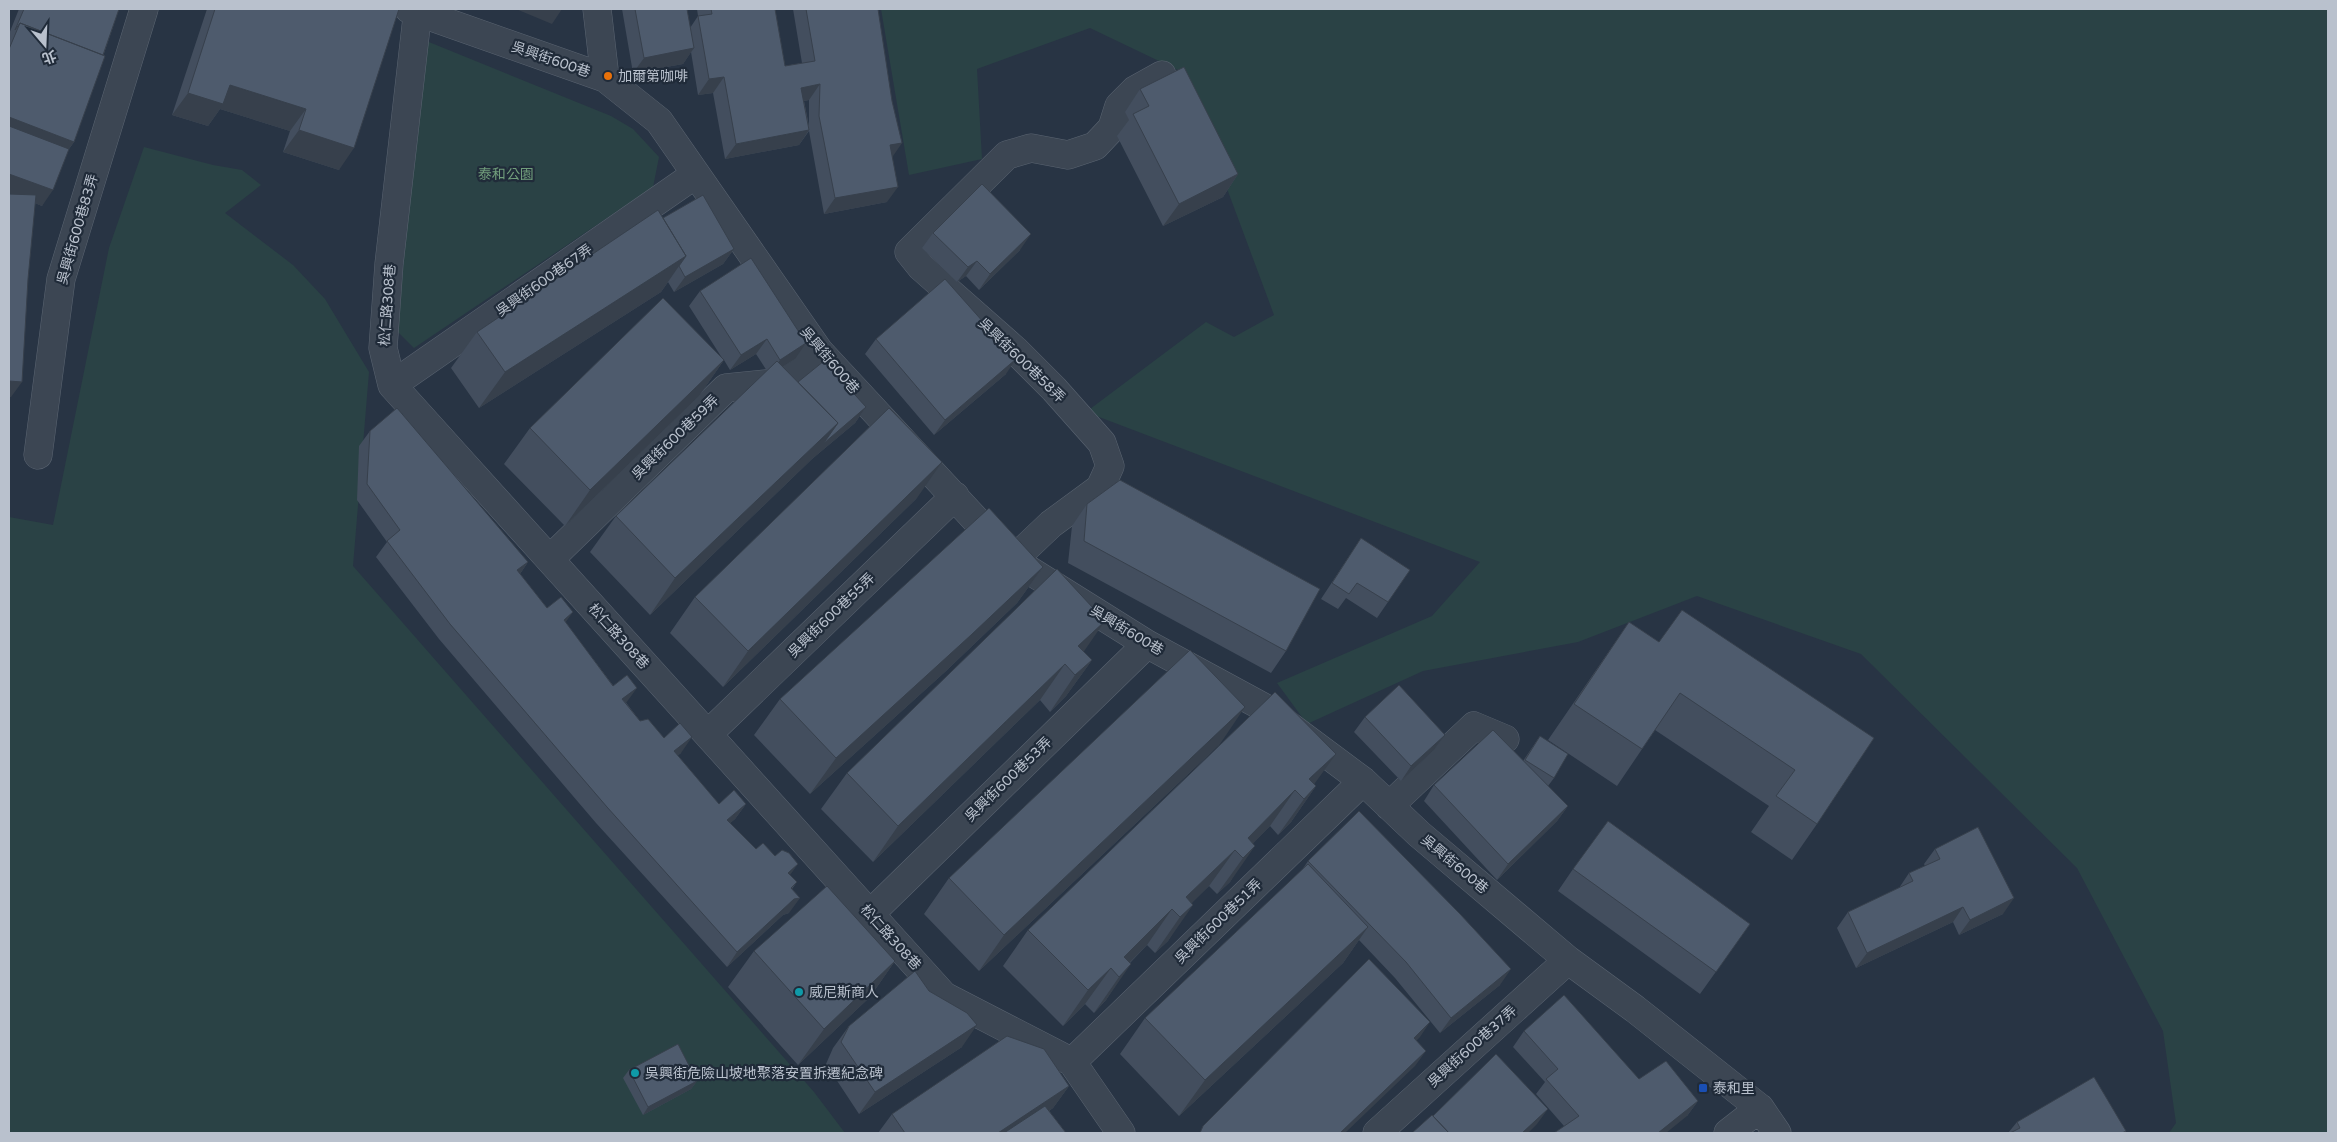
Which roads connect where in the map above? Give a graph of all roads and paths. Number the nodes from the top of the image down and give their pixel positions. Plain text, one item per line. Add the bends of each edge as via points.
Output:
1 (144, 9) edge
2 (597, 9) edge
3 (415, 10) edge
4 (1162, 75) dead end
5 (605, 78) junction
6 (696, 174) junction
7 (819, 351) junction
8 (392, 385) junction
9 (38, 455) dead end
10 (955, 496) junction
11 (550, 559) junction
12 (1014, 560) junction
13 (1147, 644) junction
14 (708, 734) junction
15 (1505, 739) edge
16 (1363, 781) junction
17 (1389, 806) junction
18 (870, 914) junction
19 (1568, 960) junction
20 (1072, 1062) junction
21 (1760, 1108) junction
22 (1121, 1133) edge
23 (1377, 1133) edge
24 (1728, 1133) edge
25 (1777, 1133) edge

1 - 9 street, 吳興街600巷83弄 via 61,279
2 - 5 street
3 - 5 street, 吳興街600巷
3 - 8 street, 松仁路308巷 via 383,348
4 - 12 street, 吳興街600巷58弄 via 1135,90 1119,106 1112,128 1095,146 1068,155 1031,148 1007,155 909,252 921,267 1015,350 1102,442 1110,466 1100,488 1051,524
5 - 6 street, 吳興街600巷 via 658,121
6 - 7 street, 吳興街600巷
6 - 8 street, 吳興街600巷67弄
7 - 10 street, 吳興街600巷
7 - 11 street, 吳興街600巷59弄 via 783,382 726,388
8 - 11 street, 松仁路308巷
10 - 12 street, 吳興街600巷
10 - 14 street, 吳興街600巷55弄
11 - 14 street, 松仁路308巷
12 - 13 street, 吳興街600巷
13 - 16 street, 吳興街600巷 via 1265,708
13 - 18 street, 吳興街600巷53弄
14 - 18 street, 松仁路308巷
15 - 17 street via 1474,726
16 - 17 street, 吳興街600巷
16 - 20 street, 吳興街600巷51弄
17 - 19 street, 吳興街600巷
18 - 20 street, 松仁路308巷 via 944,996
19 - 21 street, 吳興街600巷
19 - 23 street, 吳興街600巷37弄
20 - 22 street, 松仁路308巷
21 - 24 street
21 - 25 street, 吳興街600巷

